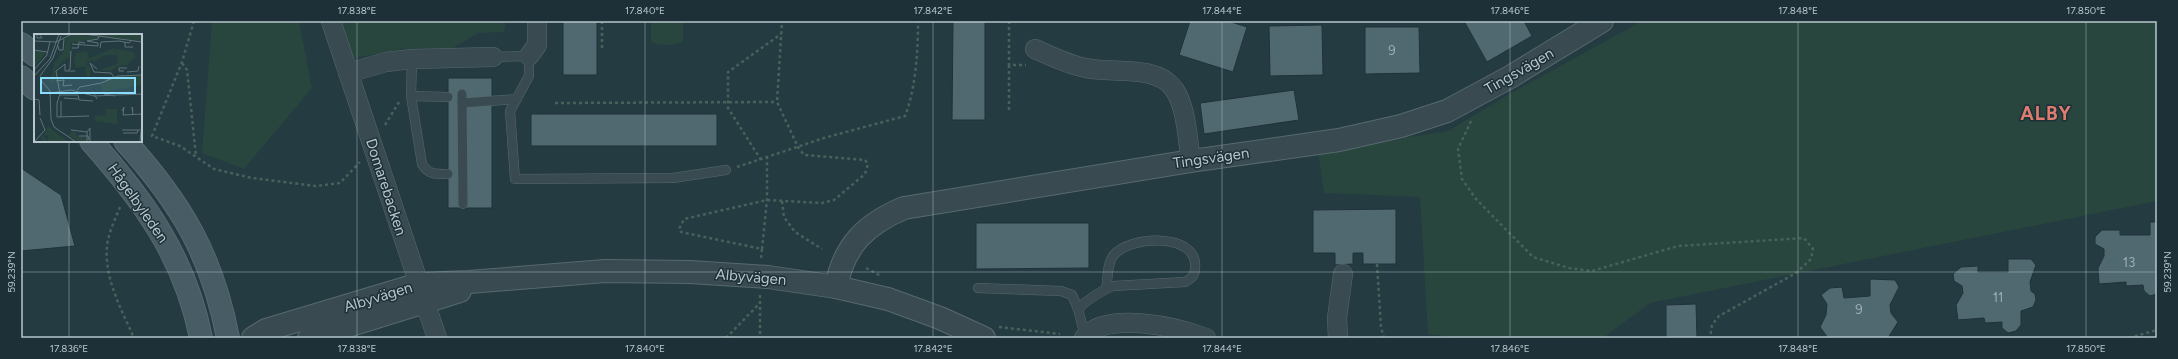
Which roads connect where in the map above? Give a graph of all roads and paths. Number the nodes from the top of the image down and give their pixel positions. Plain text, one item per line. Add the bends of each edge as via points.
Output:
1 (194, 21) edge
2 (331, 21) edge
3 (537, 21) edge
4 (602, 21) edge
5 (782, 21) edge
6 (918, 21) edge
7 (1602, 21) edge
8 (781, 34) junction
9 (21, 44) edge
10 (1035, 49) dead end
11 (602, 51) dead end
12 (34, 54) edge
13 (529, 56) junction
14 (493, 57) joint
15 (412, 58) junction
16 (182, 62) junction
17 (1009, 65) dead end
18 (348, 73) junction
19 (21, 77) edge
20 (411, 84) junction
21 (34, 88) edge
22 (411, 96) junction
23 (448, 97) dead end
24 (517, 99) junction
25 (728, 102) junction
26 (777, 102) junction
27 (555, 103) dead end
28 (1009, 113) dead end
29 (1474, 116) dead end
30 (92, 142) edge
31 (126, 142) edge
32 (372, 145) junction
33 (798, 147) junction
34 (196, 156) junction
35 (767, 158) junction
36 (761, 160) junction
37 (1191, 161) junction
38 (726, 170) joint
39 (448, 174) dead end
40 (767, 200) junction
41 (782, 201) junction
42 (122, 202) dead end
43 (463, 204) dead end
44 (762, 249) junction
45 (822, 249) dead end
46 (761, 264) dead end
47 (1377, 264) dead end
48 (1343, 274) dead end
49 (836, 287) junction
50 (978, 288) dead end
51 (1106, 289) junction
52 (423, 292) junction
53 (760, 293) dead end
54 (760, 303) junction
55 (1078, 309) junction
56 (2157, 330) edge
57 (1084, 337) edge
58 (134, 338) edge
59 (201, 338) edge
60 (228, 338) edge
61 (254, 338) edge
62 (308, 338) edge
63 (437, 338) edge
64 (726, 338) edge
65 (760, 338) edge
66 (984, 338) edge
67 (1206, 338) edge
68 (1338, 338) edge
69 (1384, 338) edge
70 (1710, 338) edge
71 (2129, 338) edge

1 - 16 path
2 - 18 street, Domarebacken
3 - 13 street via 536,45
4 - 11 path
5 - 8 path
6 - 33 path via 918,55 905,116
7 - 37 street, Tingsvägen via 1447,111 1372,133
8 - 25 path via 728,72
8 - 26 path
9 - 12 main road
10 - 37 street via 1087,68 1144,72 1163,80 1173,88 1181,104
13 - 14 lane
13 - 24 lane via 529,76
14 - 15 street
15 - 18 street via 386,62
15 - 20 lane
16 - 34 path via 187,70
16 - 34 path via 152,136 180,146
17 - 28 path
18 - 32 street, Domarebacken
19 - 21 main road
20 - 22 lane
20 - 32 path
22 - 23 lane
22 - 39 lane via 422,164 431,174
24 - 38 lane via 510,111 515,179 673,178
24 - 43 lane via 462,98
25 - 26 path
25 - 27 path
25 - 36 path via 728,108
26 - 33 path
29 - 70 path via 1458,149 1462,179 1476,199 1532,257 1569,268 1592,271 1678,246 1804,238 1813,249 1811,259 1796,273 1719,316 1712,325
30 - 59 main road, Hågelbyleden via 123,177 163,234 186,286
31 - 60 main road, Hågelbyleden via 169,194 188,223 205,257 219,296
32 - 34 path via 340,183 316,186 252,178 214,169
32 - 52 street, Domarebacken
33 - 35 path
33 - 41 path via 804,155 865,160 868,164 866,174 843,194 828,202
35 - 36 path
35 - 40 path
36 - 38 path
37 - 49 street, Tingsvägen via 904,208 884,216 865,230 845,258
40 - 41 path
40 - 44 path
40 - 44 path via 684,219 679,226 681,232
41 - 45 path via 784,217 795,232
42 - 58 path via 110,234 108,257 113,287
44 - 46 path
47 - 69 path via 1381,328
48 - 68 street via 1337,318
49 - 52 street, Albyvägen via 768,277 690,272 605,271 469,282
49 - 66 street, Albyvägen via 888,299
50 - 55 lane via 1061,291 1072,295
51 - 51 lane via 1113,286 1185,282 1192,279 1195,272 1194,255 1188,248 1171,242 1138,242 1124,247 1112,257
51 - 55 lane via 1096,292
52 - 61 street, Albyvägen via 266,330
52 - 62 street, Albyvägen
52 - 63 street, Domarebacken
53 - 54 path
54 - 64 path
54 - 65 path
55 - 57 lane
56 - 71 path
57 - 67 street via 1102,326 1138,323 1167,326

